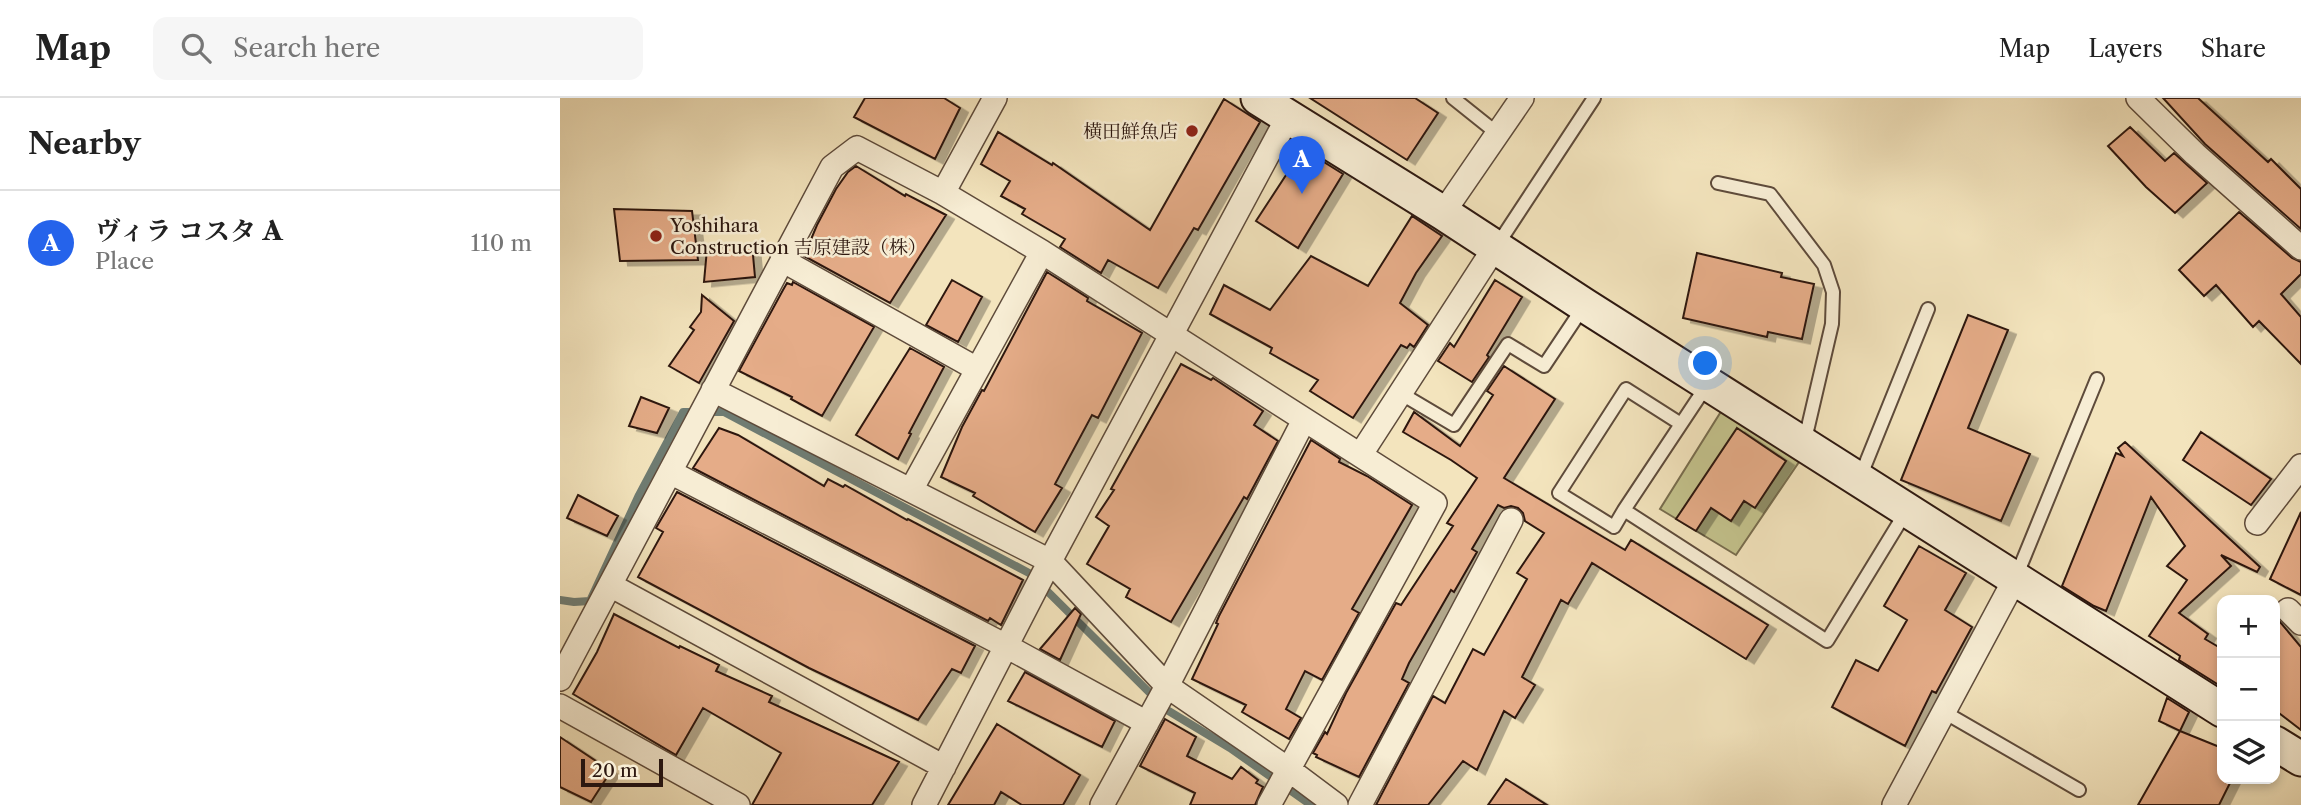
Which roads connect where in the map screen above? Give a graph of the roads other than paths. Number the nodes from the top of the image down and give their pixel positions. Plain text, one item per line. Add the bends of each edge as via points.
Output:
1 (995, 98) edge
2 (1258, 98) edge
3 (1453, 98) edge
4 (1522, 98) edge
5 (1594, 98) edge
6 (2138, 98) edge
7 (1288, 117) junction
8 (1498, 134) junction
9 (1718, 183) dead end
10 (943, 193) junction
11 (1443, 213) junction
12 (1495, 247) junction
13 (2301, 248) edge
14 (1042, 252) junction
15 (782, 260) junction
16 (1584, 305) junction
17 (1928, 309) dead end
18 (1171, 335) junction
19 (977, 369) junction
20 (2097, 379) dead end
21 (1708, 384) junction
22 (713, 390) junction
23 (1401, 393) junction
24 (1304, 420) junction
25 (1681, 424) junction
26 (1804, 444) junction
27 (1361, 454) junction
28 (2301, 466) edge
29 (670, 472) junction
30 (1859, 480) junction
31 (911, 490) junction
32 (1624, 510) junction
33 (1907, 510) junction
34 (1511, 520) dead end
35 (2257, 523) dead end
36 (1050, 561) junction
37 (2016, 577) junction
38 (610, 585) junction
39 (1006, 646) junction
40 (560, 679) edge
41 (1167, 686) junction
42 (560, 706) edge
43 (2217, 707) edge
44 (1944, 712) junction
45 (1147, 723) junction
46 (2280, 746) edge
47 (2301, 759) edge
48 (944, 767) junction
49 (1288, 769) junction
50 (2079, 790) dead end
51 (738, 805) edge
52 (924, 805) edge
53 (1102, 805) edge
54 (1269, 805) edge
55 (1336, 805) edge
56 (1360, 805) edge
57 (1894, 805) edge

1 - 10 street
2 - 7 street
3 - 8 lane
4 - 8 street
5 - 12 lane
6 - 13 street
7 - 11 street
7 - 18 street
8 - 11 street
9 - 26 lane via 1770,194 1824,265 1833,292 1832,324
10 - 14 street
10 - 15 street via 857,148 832,167
11 - 12 street
12 - 16 street
12 - 23 street
14 - 18 street
14 - 19 street
15 - 19 street
15 - 22 street
16 - 21 street
16 - 23 lane via 1544,366 1508,344 1454,425
17 - 30 lane
18 - 24 street
18 - 36 street
19 - 31 street
20 - 37 lane
21 - 25 lane
21 - 26 street
22 - 29 street
22 - 31 street
23 - 27 street
24 - 27 street
24 - 41 street
25 - 32 lane
25 - 32 lane via 1626,388 1559,493 1614,527
26 - 30 street
27 - 49 street via 1435,503
28 - 35 street
29 - 38 street
29 - 39 street
30 - 33 street
31 - 36 street
32 - 33 lane via 1828,641
33 - 37 street
34 - 56 street
36 - 39 street
36 - 41 street
37 - 43 street
37 - 44 street
38 - 40 street
38 - 48 street
39 - 45 street
39 - 48 street
41 - 45 street
41 - 49 street
42 - 51 street
44 - 50 lane
44 - 57 street
45 - 53 street
46 - 47 street
48 - 52 street
49 - 54 street
49 - 55 street

